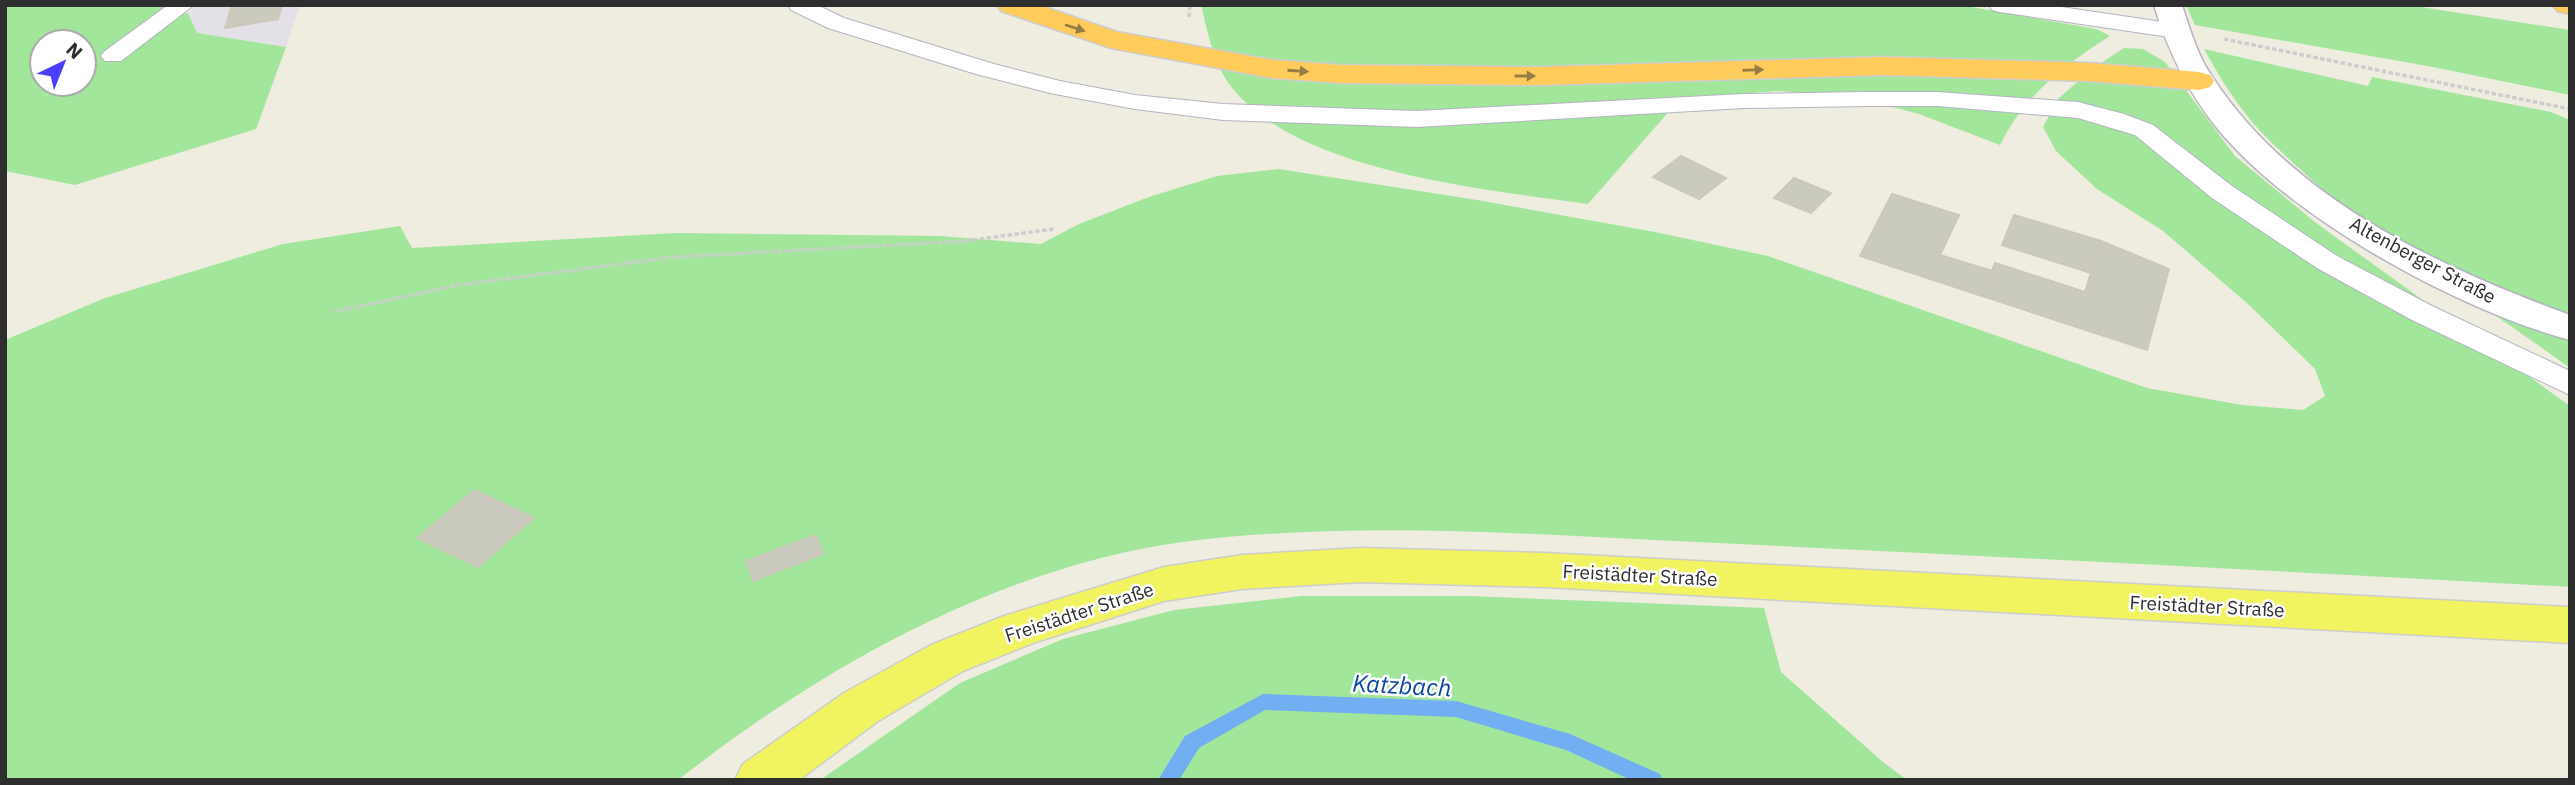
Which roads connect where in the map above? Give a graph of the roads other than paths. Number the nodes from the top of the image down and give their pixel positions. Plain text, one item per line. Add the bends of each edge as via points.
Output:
1 (183, 5) edge
2 (799, 5) edge
3 (1011, 5) edge
4 (2000, 5) edge
5 (2172, 18) edge
6 (113, 56) dead end
7 (2199, 80) junction
8 (2570, 328) edge
9 (2570, 384) edge
10 (2570, 625) edge
11 (760, 780) edge

1 - 6 lane
2 - 9 lane via 836,23 1059,88 1223,111 1417,119 1865,99 1937,99 2078,110 2144,130 2222,192 2327,262
3 -> 7 highway via 1111,40 1272,69 1341,74 1538,76 1911,66
4 - 5 lane
5 - 7 street, Altenberger Straße
7 - 8 street, Altenberger Straße via 2241,135 2337,214 2448,277
10 - 11 main road, Freistädter Straße via 1545,570 1361,565 1242,572 1164,584 1020,629 947,658 861,707

